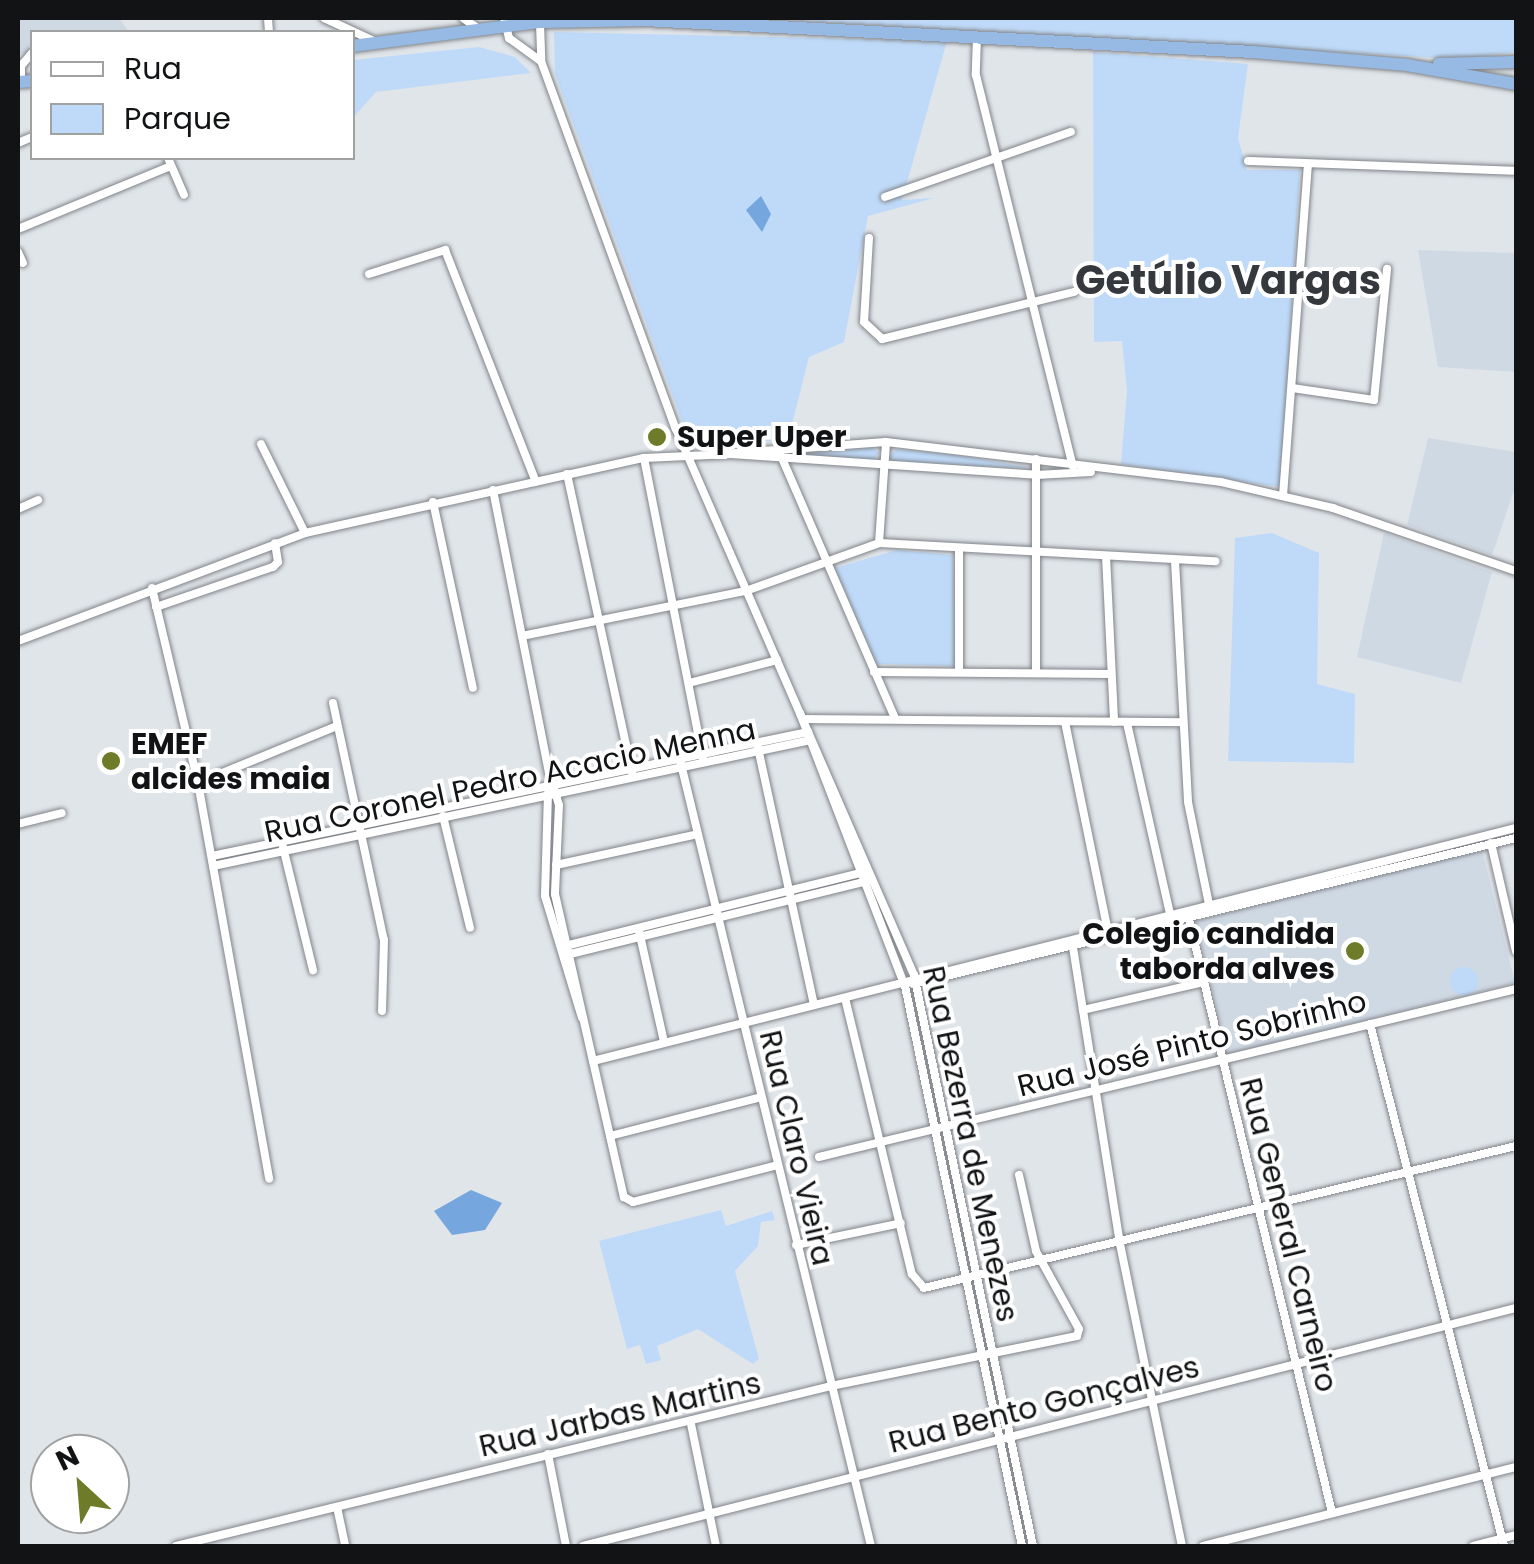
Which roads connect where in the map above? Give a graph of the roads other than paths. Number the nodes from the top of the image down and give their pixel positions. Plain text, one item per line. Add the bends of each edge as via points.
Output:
1 (324, 18) edge
2 (463, 18) edge
3 (503, 22) edge
4 (539, 24) edge
5 (480, 29) junction
6 (350, 30) edge
7 (355, 32) edge
8 (977, 36) junction
9 (516, 41) junction
10 (380, 44) junction
11 (355, 46) edge
12 (30, 55) edge
13 (540, 61) junction
14 (1516, 62) edge
15 (1407, 65) junction
16 (24, 82) edge
17 (1516, 84) edge
18 (1071, 132) dead end
19 (997, 156) junction
20 (1248, 161) dead end
21 (169, 162) edge
22 (1308, 164) junction
23 (1516, 171) edge
24 (184, 196) dead end
25 (885, 197) dead end
26 (18, 229) edge
27 (869, 238) dead end
28 (18, 252) edge
29 (23, 263) dead end
30 (1387, 269) dead end
31 (369, 274) dead end
32 (1074, 292) dead end
33 (1036, 303) junction
34 (1292, 388) junction
35 (886, 442) junction
36 (261, 444) dead end
37 (778, 447) junction
38 (686, 453) junction
39 (731, 454) junction
40 (644, 458) junction
41 (1036, 459) junction
42 (782, 460) junction
43 (1072, 465) junction
44 (885, 466) junction
45 (1090, 472) junction
46 (567, 474) junction
47 (1036, 476) junction
48 (1074, 476) junction
49 (536, 482) junction
50 (493, 490) junction
51 (1283, 496) junction
52 (38, 500) dead end
53 (434, 502) junction
54 (18, 509) edge
55 (304, 533) junction
56 (275, 543) junction
57 (878, 543) junction
58 (959, 548) junction
59 (1031, 551) junction
60 (1106, 556) junction
61 (228, 560) junction
62 (1175, 561) junction
63 (1216, 561) dead end
64 (826, 564) junction
65 (202, 569) junction
66 (1516, 571) edge
67 (234, 580) junction
68 (152, 588) junction
69 (208, 589) junction
70 (746, 591) junction
71 (673, 605) junction
72 (156, 607) junction
73 (598, 620) junction
74 (522, 636) junction
75 (18, 641) edge
76 (777, 660) junction
77 (960, 670) junction
78 (874, 672) junction
79 (1036, 672) junction
80 (1111, 674) junction
81 (689, 683) junction
82 (473, 688) dead end
83 (333, 704) dead end
84 (895, 718) junction
85 (804, 719) junction
86 (1065, 722) junction
87 (1114, 722) junction
88 (1128, 722) junction
89 (1183, 722) junction
90 (337, 726) junction
91 (809, 736) junction
92 (758, 748) junction
93 (703, 760) junction
94 (681, 764) junction
95 (632, 772) junction
96 (198, 783) junction
97 (552, 788) junction
98 (62, 813) dead end
99 (442, 813) junction
100 (18, 824) edge
101 (1516, 828) edge
102 (362, 830) junction
103 (698, 834) junction
104 (1516, 838) edge
105 (1490, 840) junction
106 (283, 847) junction
107 (212, 861) junction
108 (552, 865) junction
109 (868, 875) junction
110 (790, 893) junction
111 (1210, 907) junction
112 (716, 910) junction
113 (1187, 913) junction
114 (1171, 917) junction
115 (470, 928) dead end
116 (639, 931) junction
117 (1108, 932) junction
118 (900, 941) junction
119 (1072, 941) junction
120 (890, 944) junction
121 (565, 951) junction
122 (1516, 951) edge
123 (313, 970) dead end
124 (915, 979) junction
125 (904, 982) junction
126 (1204, 982) junction
127 (1516, 988) edge
128 (845, 998) junction
129 (814, 1004) junction
130 (1083, 1010) junction
131 (382, 1011) dead end
132 (924, 1022) junction
133 (744, 1023) junction
134 (913, 1024) junction
135 (1370, 1024) junction
136 (664, 1042) junction
137 (593, 1060) junction
138 (1223, 1061) junction
139 (1095, 1090) junction
140 (758, 1098) junction
141 (941, 1129) junction
142 (610, 1136) junction
143 (885, 1142) junction
144 (1516, 1146) edge
145 (819, 1157) dead end
146 (774, 1166) junction
147 (1020, 1174) dead end
148 (1411, 1174) junction
149 (269, 1179) dead end
150 (1259, 1211) junction
151 (900, 1223) junction
152 (1120, 1244) junction
153 (796, 1245) junction
154 (1046, 1264) junction
155 (970, 1280) junction
156 (1516, 1308) edge
157 (1448, 1325) junction
158 (986, 1353) junction
159 (1297, 1362) junction
160 (831, 1386) junction
161 (1149, 1402) junction
162 (691, 1424) junction
163 (1004, 1437) junction
164 (548, 1454) junction
165 (1516, 1467) edge
166 (1486, 1476) junction
167 (852, 1477) junction
168 (337, 1508) junction
169 (708, 1511) junction
170 (1332, 1513) junction
171 (1516, 1535) edge
172 (1503, 1543) edge
173 (176, 1546) edge
174 (346, 1546) edge
175 (566, 1546) edge
176 (584, 1546) edge
177 (716, 1546) edge
178 (871, 1546) edge
179 (1022, 1546) edge
180 (1033, 1546) edge
181 (1182, 1546) edge
182 (1203, 1546) edge
183 (1473, 1546) edge

1 - 6 street
2 - 5 street
3 - 4 highway
3 - 5 highway
3 - 9 street, Rua Bezerra de Menezes
4 - 8 highway
4 - 9 street
4 - 13 street, Rua Bezerra de Menezes
5 - 10 highway
7 - 10 street
8 - 15 highway
8 - 19 street via 976,75
9 - 13 street, Rua Bezerra de Menezes
10 - 11 highway
12 - 16 street via 21,66
13 - 38 street, Rua Bezerra de Menezes
14 - 15 highway
15 - 17 highway
18 - 19 street
19 - 25 street
19 - 33 street
20 - 22 street
21 - 24 street
21 - 26 street
22 - 23 street
22 - 34 street
27 - 33 street via 864,322 872,336
28 - 29 street
30 - 34 street via 1374,400
31 - 49 street via 440,248 449,258
32 - 33 street
33 - 43 street
34 - 51 street
35 - 37 street
35 - 41 street
35 - 44 street
36 - 55 street
37 - 39 street
37 - 42 street
38 - 39 street
38 - 40 street
38 - 70 street, Rua Bezerra de Menezes
39 - 42 street
40 - 46 street
40 - 71 street
41 - 43 street
41 - 47 street
42 - 44 street
42 - 64 street
43 - 45 street
43 - 48 street
44 - 47 street
44 - 57 street
45 - 48 street
45 - 51 street via 1221,482
46 - 49 street
46 - 73 street
47 - 48 street
47 - 59 street
49 - 50 street
50 - 53 street
50 - 74 street
51 - 66 street
52 - 54 street
53 - 55 street
53 - 82 street
55 - 56 street
56 - 61 street
56 - 67 street via 276,564
57 - 58 street
57 - 64 street
58 - 59 street
58 - 77 street
59 - 60 street
59 - 79 street
60 - 62 street
60 - 80 street
61 - 65 street
61 - 67 street
62 - 63 street
62 - 89 street
64 - 70 street
64 - 78 street
65 - 68 street
65 - 69 street
67 - 69 street
68 - 72 street
68 - 75 street
69 - 72 street
70 - 71 street
70 - 76 street, Rua Bezerra de Menezes
71 - 73 street
71 - 81 street
72 - 96 street
73 - 74 street
73 - 95 street
74 - 97 street
76 - 81 street
76 - 85 street, Rua Bezerra de Menezes
77 - 78 street
77 - 79 street
78 - 84 street
79 - 80 street
80 - 87 street
81 - 93 street
83 - 90 street
84 - 85 street
84 - 86 street
85 - 91 street, Rua Bezerra de Menezes
86 - 87 street
86 - 117 street
87 - 88 street
88 - 89 street
88 - 114 street
89 - 111 street via 1188,802
90 - 96 street
90 - 102 street
91 - 92 street, Rua Coronel Pedro Acacio Menna
91 - 109 street, Rua Bezerra de Menezes
92 - 93 street, Rua Coronel Pedro Acacio Menna
92 - 110 street
93 - 94 street, Rua Coronel Pedro Acacio Menna
94 - 95 street, Rua Coronel Pedro Acacio Menna
94 - 103 street, Rua Claro Vieira
95 - 97 street, Rua Coronel Pedro Acacio Menna
96 - 107 street
97 - 99 street, Rua Coronel Pedro Acacio Menna
97 - 108 street
98 - 100 street
99 - 102 street, Rua Coronel Pedro Acacio Menna
99 - 115 street
101 - 105 street
102 - 106 street, Rua Coronel Pedro Acacio Menna
102 - 131 street via 384,940
103 - 108 street
103 - 112 street, Rua Claro Vieira
104 - 105 street
105 - 111 street
105 - 122 street
106 - 107 street, Rua Coronel Pedro Acacio Menna
106 - 123 street
107 - 149 street
108 - 121 street
109 - 110 street
109 - 118 street, Rua Bezerra de Menezes
109 - 120 street, Rua Bezerra de Menezes
110 - 112 street
110 - 129 street
111 - 113 street
112 - 116 street
112 - 133 street, Rua Claro Vieira
113 - 114 street
113 - 126 street, Rua General Carneiro
114 - 117 street
116 - 121 street
116 - 136 street
117 - 119 street
118 - 120 street
118 - 124 street, Rua Bezerra de Menezes
119 - 124 street
119 - 130 street
120 - 125 street, Rua Bezerra de Menezes
121 - 137 street
124 - 125 street
124 - 132 street, Rua Bezerra de Menezes
125 - 128 street
125 - 134 street, Rua Bezerra de Menezes
126 - 130 street
126 - 138 street, Rua General Carneiro
127 - 135 street, Rua José Pinto Sobrinho
128 - 129 street
128 - 143 street
129 - 133 street
130 - 139 street
132 - 134 street
132 - 141 street, Rua Bezerra de Menezes
133 - 136 street
133 - 140 street, Rua Claro Vieira
134 - 141 street, Rua Bezerra de Menezes
135 - 138 street, Rua José Pinto Sobrinho
135 - 148 street
136 - 137 street
137 - 142 street
138 - 139 street, Rua José Pinto Sobrinho
138 - 150 street, Rua General Carneiro
139 - 141 street, Rua José Pinto Sobrinho
139 - 152 street
140 - 142 street
140 - 146 street, Rua Claro Vieira
141 - 143 street, Rua José Pinto Sobrinho
141 - 155 street, Rua Bezerra de Menezes
142 - 146 street via 624,1197 633,1202
143 - 145 street, Rua José Pinto Sobrinho
143 - 151 street
144 - 148 street
146 - 153 street, Rua Claro Vieira
147 - 154 street via 1034,1244
148 - 150 street
148 - 157 street
150 - 152 street
150 - 159 street, Rua General Carneiro
151 - 153 street
151 - 155 street via 916,1284
152 - 154 street
152 - 161 street
153 - 160 street, Rua Claro Vieira
154 - 155 street
154 - 158 street, Rua Jarbas Martins via 1079,1328 1076,1336
155 - 158 street, Rua Bezerra de Menezes
156 - 157 street, Rua Bento Gonçalves
157 - 159 street, Rua Bento Gonçalves
157 - 166 street
158 - 160 street, Rua Jarbas Martins
158 - 163 street, Rua Bezerra de Menezes
159 - 161 street, Rua Bento Gonçalves
159 - 170 street, Rua General Carneiro
160 - 162 street, Rua Jarbas Martins
160 - 167 street, Rua Claro Vieira
161 - 163 street, Rua Bento Gonçalves
161 - 181 street
162 - 164 street, Rua Jarbas Martins
162 - 169 street
163 - 167 street, Rua Bento Gonçalves
163 - 179 street, Rua Bezerra de Menezes
163 - 180 street, Rua Bezerra de Menezes
164 - 168 street, Rua Jarbas Martins
164 - 175 street
165 - 166 street
166 - 170 street
166 - 172 street
167 - 169 street, Rua Bento Gonçalves
167 - 178 street, Rua Claro Vieira
168 - 173 street, Rua Jarbas Martins
168 - 174 street
169 - 176 street, Rua Bento Gonçalves
169 - 177 street
170 - 182 street
171 - 172 street
172 - 183 street

